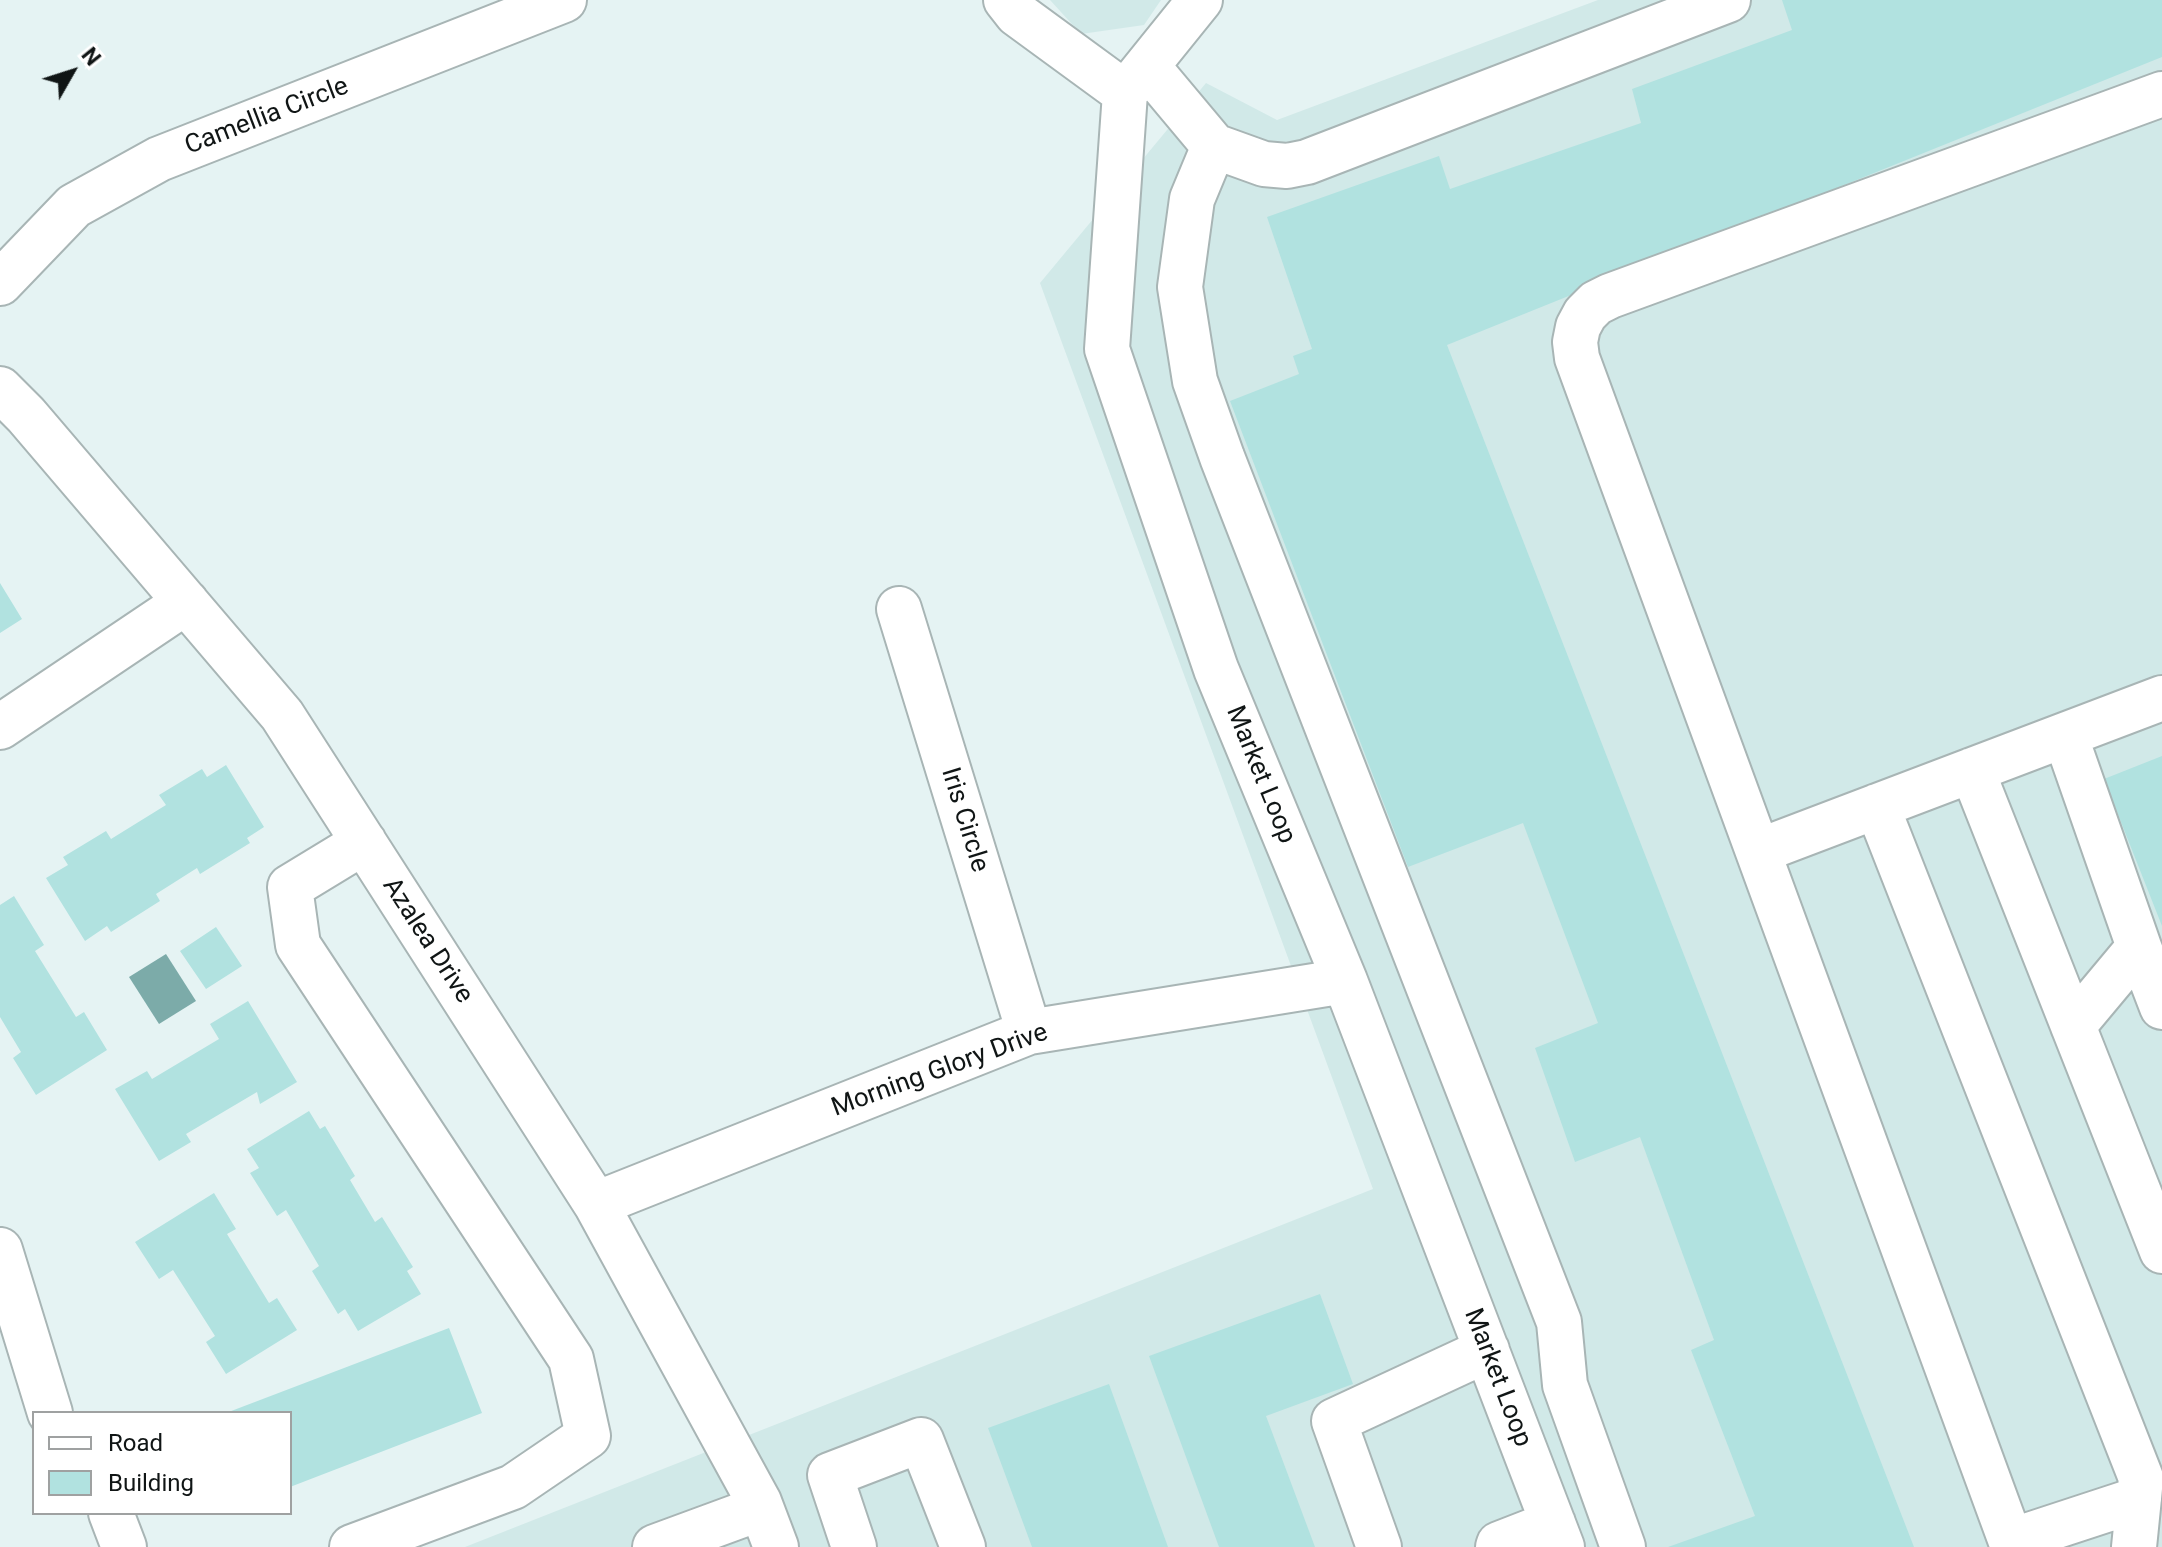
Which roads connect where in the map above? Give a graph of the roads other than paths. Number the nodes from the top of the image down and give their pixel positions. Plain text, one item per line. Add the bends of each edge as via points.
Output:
1 (564, 0) edge
2 (1006, 0) edge
3 (1200, 0) edge
4 (1728, 0) edge
5 (1136, 79) junction
6 (2162, 94) edge
7 (1214, 146) junction
8 (0, 283) edge
9 (9, 412) edge
10 (186, 602) junction
11 (899, 609) dead end
12 (2162, 698) edge
13 (0, 727) edge
14 (2065, 735) junction
15 (1972, 770) junction
16 (1877, 806) junction
17 (364, 842) junction
18 (1759, 851) junction
19 (2139, 947) junction
20 (1345, 981) junction
21 (2162, 1007) edge
22 (2073, 1026) junction
23 (1029, 1032) junction
24 (596, 1204) junction
25 (0, 1250) edge
26 (2162, 1251) edge
27 (1487, 1350) junction
28 (49, 1411) edge
29 (2147, 1491) edge
30 (112, 1515) edge
31 (769, 1528) edge
32 (1558, 1535) edge
33 (2012, 1544) edge
34 (124, 1547) edge
35 (352, 1547) edge
36 (655, 1547) edge
37 (854, 1547) edge
38 (963, 1547) edge
39 (1379, 1547) edge
40 (1498, 1547) edge
41 (1623, 1547) edge
42 (2134, 1547) edge

1 - 8 street, Camellia Circle via 159,159 74,206
2 - 5 street via 1017,14
3 - 5 street
4 - 7 street via 1307,162 1264,164
5 - 7 street
5 - 20 street, Market Loop via 1107,349 1216,669
6 - 18 street via 1610,296 1596,303 1578,327 1577,358
7 - 41 street via 1192,199 1180,287 1195,381 1559,1322 1565,1385
9 - 10 street, Azalea Drive
10 - 13 street
10 - 17 street, Azalea Drive via 282,715
11 - 23 street, Iris Circle
12 - 14 street
14 - 15 street
14 - 19 street
15 - 16 street
15 - 22 street
16 - 18 street
16 - 29 street
17 - 24 street, Azalea Drive
17 - 35 street via 290,887 298,945 571,1359 588,1436 513,1487
18 - 33 street
19 - 21 street
19 - 22 street
20 - 23 street, Morning Glory Drive
20 - 27 street, Market Loop
22 - 26 street
23 - 24 street, Morning Glory Drive
24 - 31 street, Azalea Drive
25 - 28 street
27 - 32 street, Market Loop
27 - 39 street via 1334,1421
29 - 33 street
29 - 42 street
30 - 34 street
31 - 36 street
32 - 40 street
37 - 38 street via 830,1475 921,1440

